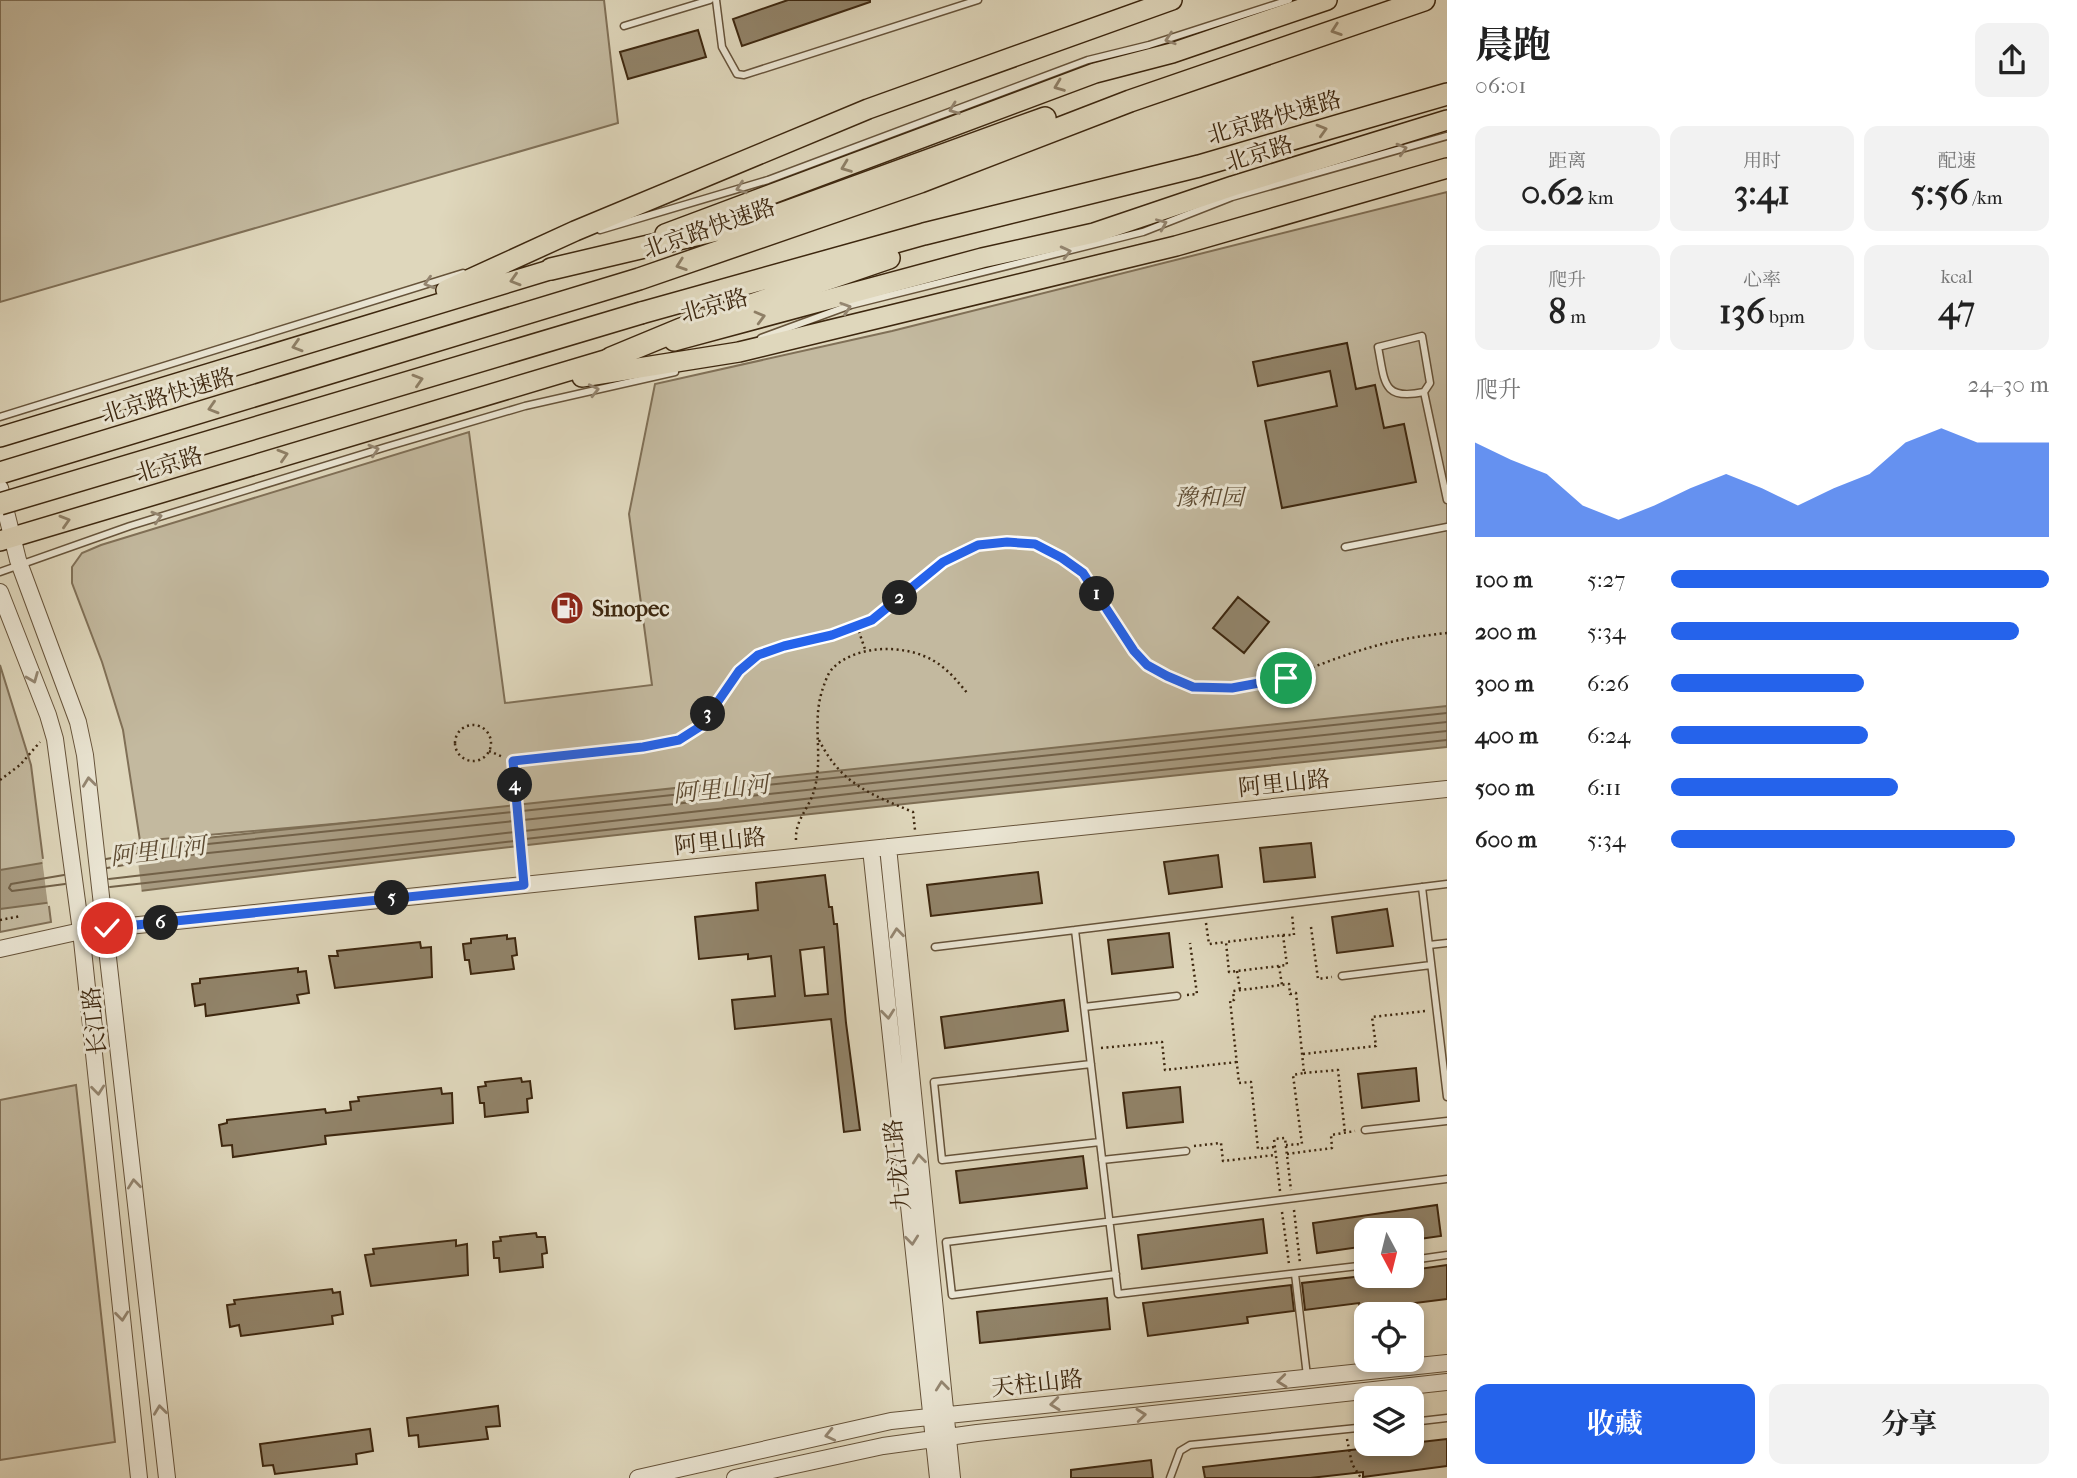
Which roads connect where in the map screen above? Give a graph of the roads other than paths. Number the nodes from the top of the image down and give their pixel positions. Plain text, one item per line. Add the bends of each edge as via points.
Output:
1 (710, 0) edge
2 (716, 0) edge
3 (978, 0) edge
4 (1172, 0) edge
5 (1289, 0) edge
6 (1327, 0) edge
7 (1424, 0) edge
8 (1238, 23) junction
9 (624, 26) dead end
10 (1193, 79) junction
11 (1439, 96) edge
12 (1445, 126) edge
13 (1199, 166) junction
14 (1447, 168) edge
15 (1413, 187) dead end
16 (1250, 233) dead end
17 (1238, 237) dead end
18 (531, 252) junction
19 (551, 269) junction
20 (949, 310) dead end
21 (371, 324) junction
22 (871, 328) dead end
23 (712, 356) junction
24 (611, 358) junction
25 (695, 367) dead end
26 (682, 370) dead end
27 (499, 390) junction
28 (1424, 392) junction
29 (0, 417) edge
30 (0, 437) edge
31 (1444, 467) edge
32 (0, 473) edge
33 (0, 488) edge
34 (1447, 500) edge
35 (0, 504) edge
36 (1447, 527) edge
37 (6, 539) edge
38 (1345, 547) dead end
39 (20, 564) junction
40 (0, 572) edge
41 (0, 592) edge
42 (513, 761) road end
43 (1447, 789) edge
44 (888, 847) junction
45 (870, 849) junction
46 (1447, 884) edge
47 (524, 885) junction
48 (1422, 887) junction
49 (107, 928) junction
50 (1075, 930) junction
51 (81, 931) junction
52 (1447, 943) edge
53 (1429, 945) junction
54 (936, 947) dead end
55 (0, 948) edge
56 (1431, 965) junction
57 (1342, 976) road end
58 (1177, 996) road end
59 (1084, 1007) junction
60 (1444, 1040) edge
61 (1091, 1064) junction
62 (1445, 1065) edge
63 (1447, 1097) edge
64 (1447, 1121) edge
65 (1365, 1130) road end
66 (1100, 1142) junction
67 (1186, 1151) road end
68 (1102, 1160) junction
69 (1447, 1179) edge
70 (1110, 1222) junction
71 (1447, 1255) edge
72 (1424, 1258) edge
73 (1354, 1266) edge
74 (1296, 1273) junction
75 (1116, 1274) junction
76 (1447, 1363) edge
77 (1308, 1378) junction
78 (1447, 1382) edge
79 (937, 1416) junction
80 (1447, 1418) edge
81 (1424, 1421) edge
82 (1354, 1428) edge
83 (940, 1438) junction
84 (139, 1478) edge
85 (167, 1478) edge
86 (638, 1478) edge
87 (738, 1478) edge
88 (938, 1478) edge
89 (952, 1478) edge
90 (1170, 1478) edge

1 - 9 lane
2 - 3 lane via 722,47 737,74 744,75
4 - 18 main road via 868,109
5 - 8 lane
6 - 8 main road
7 -> 10 highway, 北京路快速路
8 -> 18 lane via 1088,60 768,180
8 -> 19 main road via 1172,52 1095,73 663,235
10 - 19 highway via 1080,106 772,217
10 -> 32 highway, 北京路快速路 via 920,182 630,282
13 -> 11 highway, 北京路快速路
23 -> 12 lane via 851,305 1143,232 1232,197
24 -> 12 main road, 北京路 via 982,258 1094,233 1233,186
13 - 24 highway via 1093,202 818,280
35 -> 13 highway, 北京路快速路, bridge via 641,313 924,234
14 - 23 main road via 1176,246
15 - 16 lane
17 - 20 lane
18 - 21 main road
18 -> 29 lane
19 -> 21 main road
21 -> 30 main road
22 - 25 lane
23 - 27 main road
24 - 27 main road, 北京路
39 -> 26 lane via 525,406
37 -> 27 main road, 北京路
28 - 28 lane via 1430,383 1422,336 1378,346 1388,387 1405,397
28 - 31 lane
31 - 34 lane
33 - 37 street, 长江路
36 - 38 lane
37 - 39 street, 长江路
39 - 40 lane
49 -> 39 street, 长江路 via 78,722
41 -> 51 street, 长江路 via 52,729
42 - 47 lane
43 - 44 street, 阿里山路
44 - 45 street, 阿里山路
79 -> 44 street, 九龙江路
45 - 47 street, 阿里山路
45 -> 79 street, 九龙江路
46 - 48 lane
47 - 49 street, 阿里山路
48 - 50 lane
48 - 53 lane
49 - 51 street, 阿里山路
85 -> 49 street, 长江路
50 - 54 lane
50 - 59 lane
51 - 55 street, 阿里山路
51 -> 84 street, 长江路
52 - 53 lane
53 - 56 lane
56 - 57 lane
56 - 60 lane
58 - 59 lane
59 - 61 lane
60 - 62 lane
61 - 66 lane
61 - 66 lane via 934,1082 942,1160
62 - 63 lane
64 - 65 lane
66 - 68 lane
67 - 68 lane
68 - 70 lane
69 - 70 lane
70 - 75 lane
70 - 75 lane via 946,1242 952,1295
71 - 72 lane
73 - 74 lane
74 - 75 lane via 1118,1294
74 - 77 lane
76 - 77 street, 天柱山路
77 -> 79 street, 天柱山路
83 -> 78 street, 天柱山路
79 - 83 street, 九龙江路
79 -> 86 street, 天柱山路 via 891,1421
80 - 81 lane
82 - 90 lane via 1190,1445 1180,1451
83 - 87 street, 天柱山路
83 - 88 street, 九龙江路
83 - 89 street, 九龙江路

